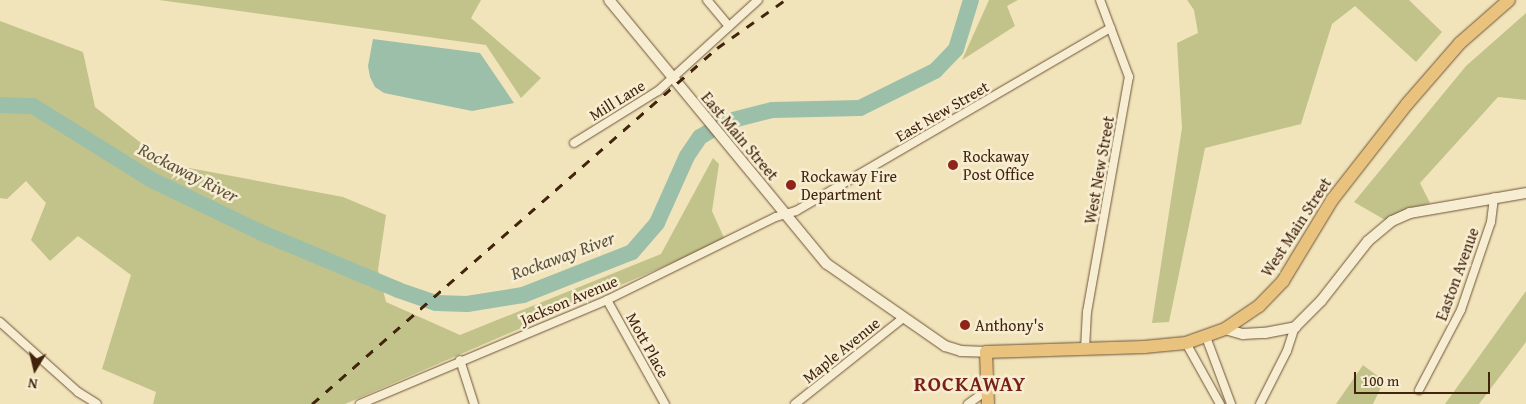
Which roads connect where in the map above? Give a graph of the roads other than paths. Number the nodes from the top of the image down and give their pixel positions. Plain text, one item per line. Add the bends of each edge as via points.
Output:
1 (609, 0) edge
2 (707, 0) edge
3 (758, 0) edge
4 (1100, 0) edge
5 (1509, 0) edge
6 (729, 26) junction
7 (1111, 28) junction
8 (672, 78) junction
9 (574, 143) dead end
10 (1526, 193) edge
11 (1494, 197) junction
12 (786, 215) junction
13 (607, 300) junction
14 (903, 318) junction
15 (0, 322) edge
16 (1295, 327) junction
17 (1224, 329) junction
18 (1206, 337) junction
19 (1186, 343) junction
20 (1085, 349) junction
21 (986, 352) junction
22 (460, 360) junction
23 (987, 390) junction
24 (1419, 390) dead end
25 (97, 404) edge
26 (360, 404) edge
27 (474, 404) edge
28 (665, 404) edge
29 (795, 404) edge
30 (968, 404) edge
31 (988, 404) edge
32 (1220, 404) edge
33 (1231, 404) edge
34 (1260, 404) edge

1 - 8 street, East Main Street
2 - 6 street
3 - 6 street, Mill Lane
4 - 7 street, West New Street
5 - 17 main road, West Main Street via 1460,43 1401,111 1332,200 1272,294
6 - 8 street, Mill Lane
7 - 12 street, East New Street via 953,122
7 - 20 street, West New Street via 1129,77 1087,312
8 - 9 street, Mill Lane
8 - 12 street, East Main Street
10 - 11 street
11 - 16 street via 1428,208 1392,221 1368,241 1321,302
11 - 24 street, Easton Avenue via 1491,222 1461,310
12 - 13 street, Jackson Avenue
12 - 14 street, East Main Street via 828,264
13 - 22 street, Jackson Avenue
13 - 28 street, Mott Place
14 - 21 street, East Main Street via 954,350
14 - 29 street, Maple Avenue
15 - 25 street via 78,392
16 - 17 street via 1243,334
16 - 34 street via 1287,352
17 - 18 main road, West Main Street
18 - 19 main road, West Main Street
18 - 33 street
19 - 20 main road, West Main Street
19 - 32 street
20 - 21 main road, West Main Street
21 - 23 main road
22 - 26 street, Jackson Avenue
22 - 27 street
23 - 30 street
23 - 31 main road

